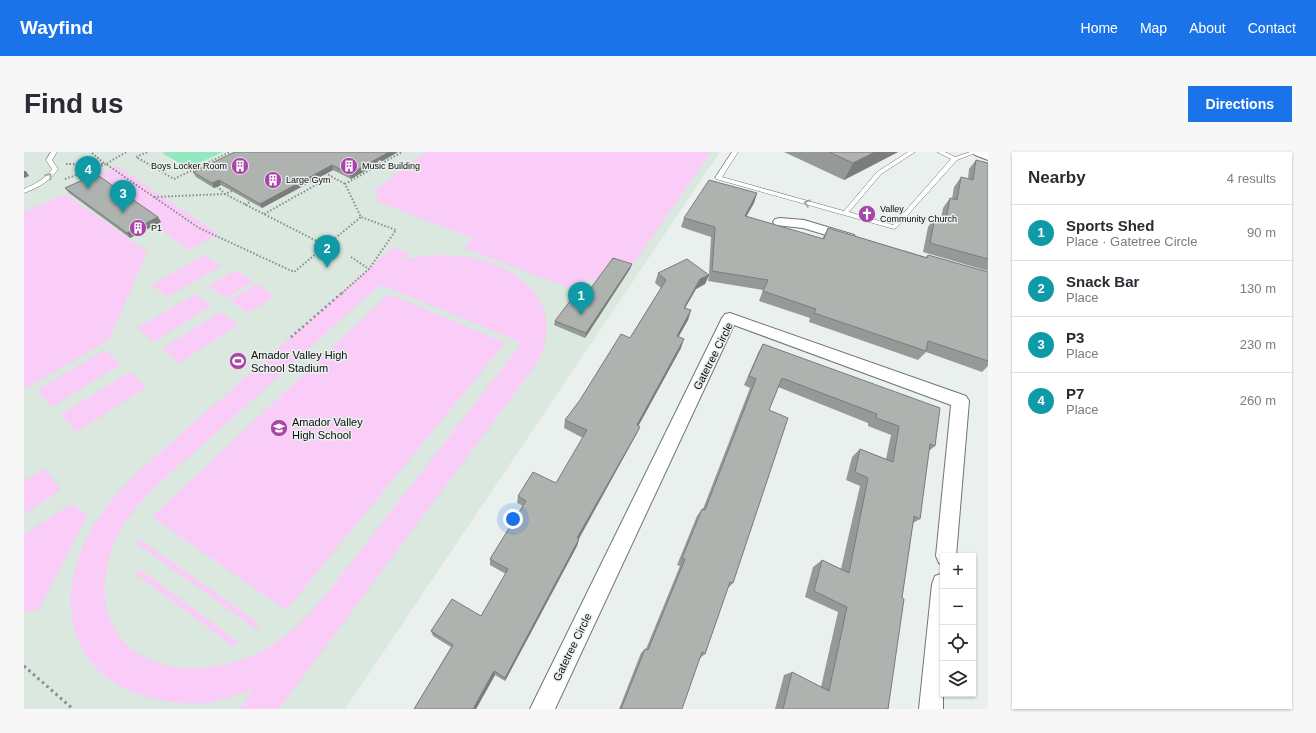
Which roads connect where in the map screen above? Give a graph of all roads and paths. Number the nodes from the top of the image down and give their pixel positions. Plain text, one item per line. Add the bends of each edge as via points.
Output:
1 (54, 152) edge
2 (126, 152) edge
3 (147, 152) edge
4 (230, 152) edge
5 (402, 152) edge
6 (735, 152) edge
7 (912, 152) edge
8 (940, 152) edge
9 (975, 152) edge
10 (980, 152) edge
11 (92, 153) edge
12 (988, 156) edge
13 (955, 159) junction
14 (65, 164) dead end
15 (106, 164) junction
16 (325, 173) edge
17 (332, 176) junction
18 (59, 182) dead end
19 (345, 184) junction
20 (217, 186) edge
21 (24, 191) edge
22 (232, 191) edge
23 (225, 194) junction
24 (153, 197) junction
25 (250, 202) edge
26 (245, 205) junction
27 (844, 213) junction
28 (264, 214) junction
29 (361, 217) junction
30 (780, 222) dead end
31 (859, 241) edge
32 (325, 246) junction
33 (336, 251) dead end
34 (350, 257) dead end
35 (369, 269) junction
36 (291, 337) dead end
37 (946, 553) edge
38 (943, 589) edge
39 (24, 666) edge
40 (73, 709) edge
41 (542, 709) edge
42 (932, 709) edge

21 -> 1 lane via 41,184 51,176 54,169 49,160
2 - 15 path
3 - 4 path via 136,157 174,179
5 - 19 path
27 -> 6 lane via 718,178
7 - 27 lane via 879,173
8 - 13 lane
9 - 13 lane
10 - 12 main road
11 - 15 path
13 - 27 lane via 894,227
14 - 15 path
15 - 18 path
15 - 24 path
16 - 17 path
17 - 19 path
17 - 28 path
19 - 29 path
20 - 23 path
22 - 23 path
23 - 24 path
23 - 26 path
24 - 32 path via 199,228 294,272
25 - 26 path
26 - 28 path
28 - 32 path
29 - 32 path
29 - 35 path via 396,230
30 - 31 street via 804,224
32 - 33 path
34 - 35 path
35 - 36 path
37 - 41 street, Gatetree Circle via 960,401 730,318
38 - 42 street
39 - 40 path

